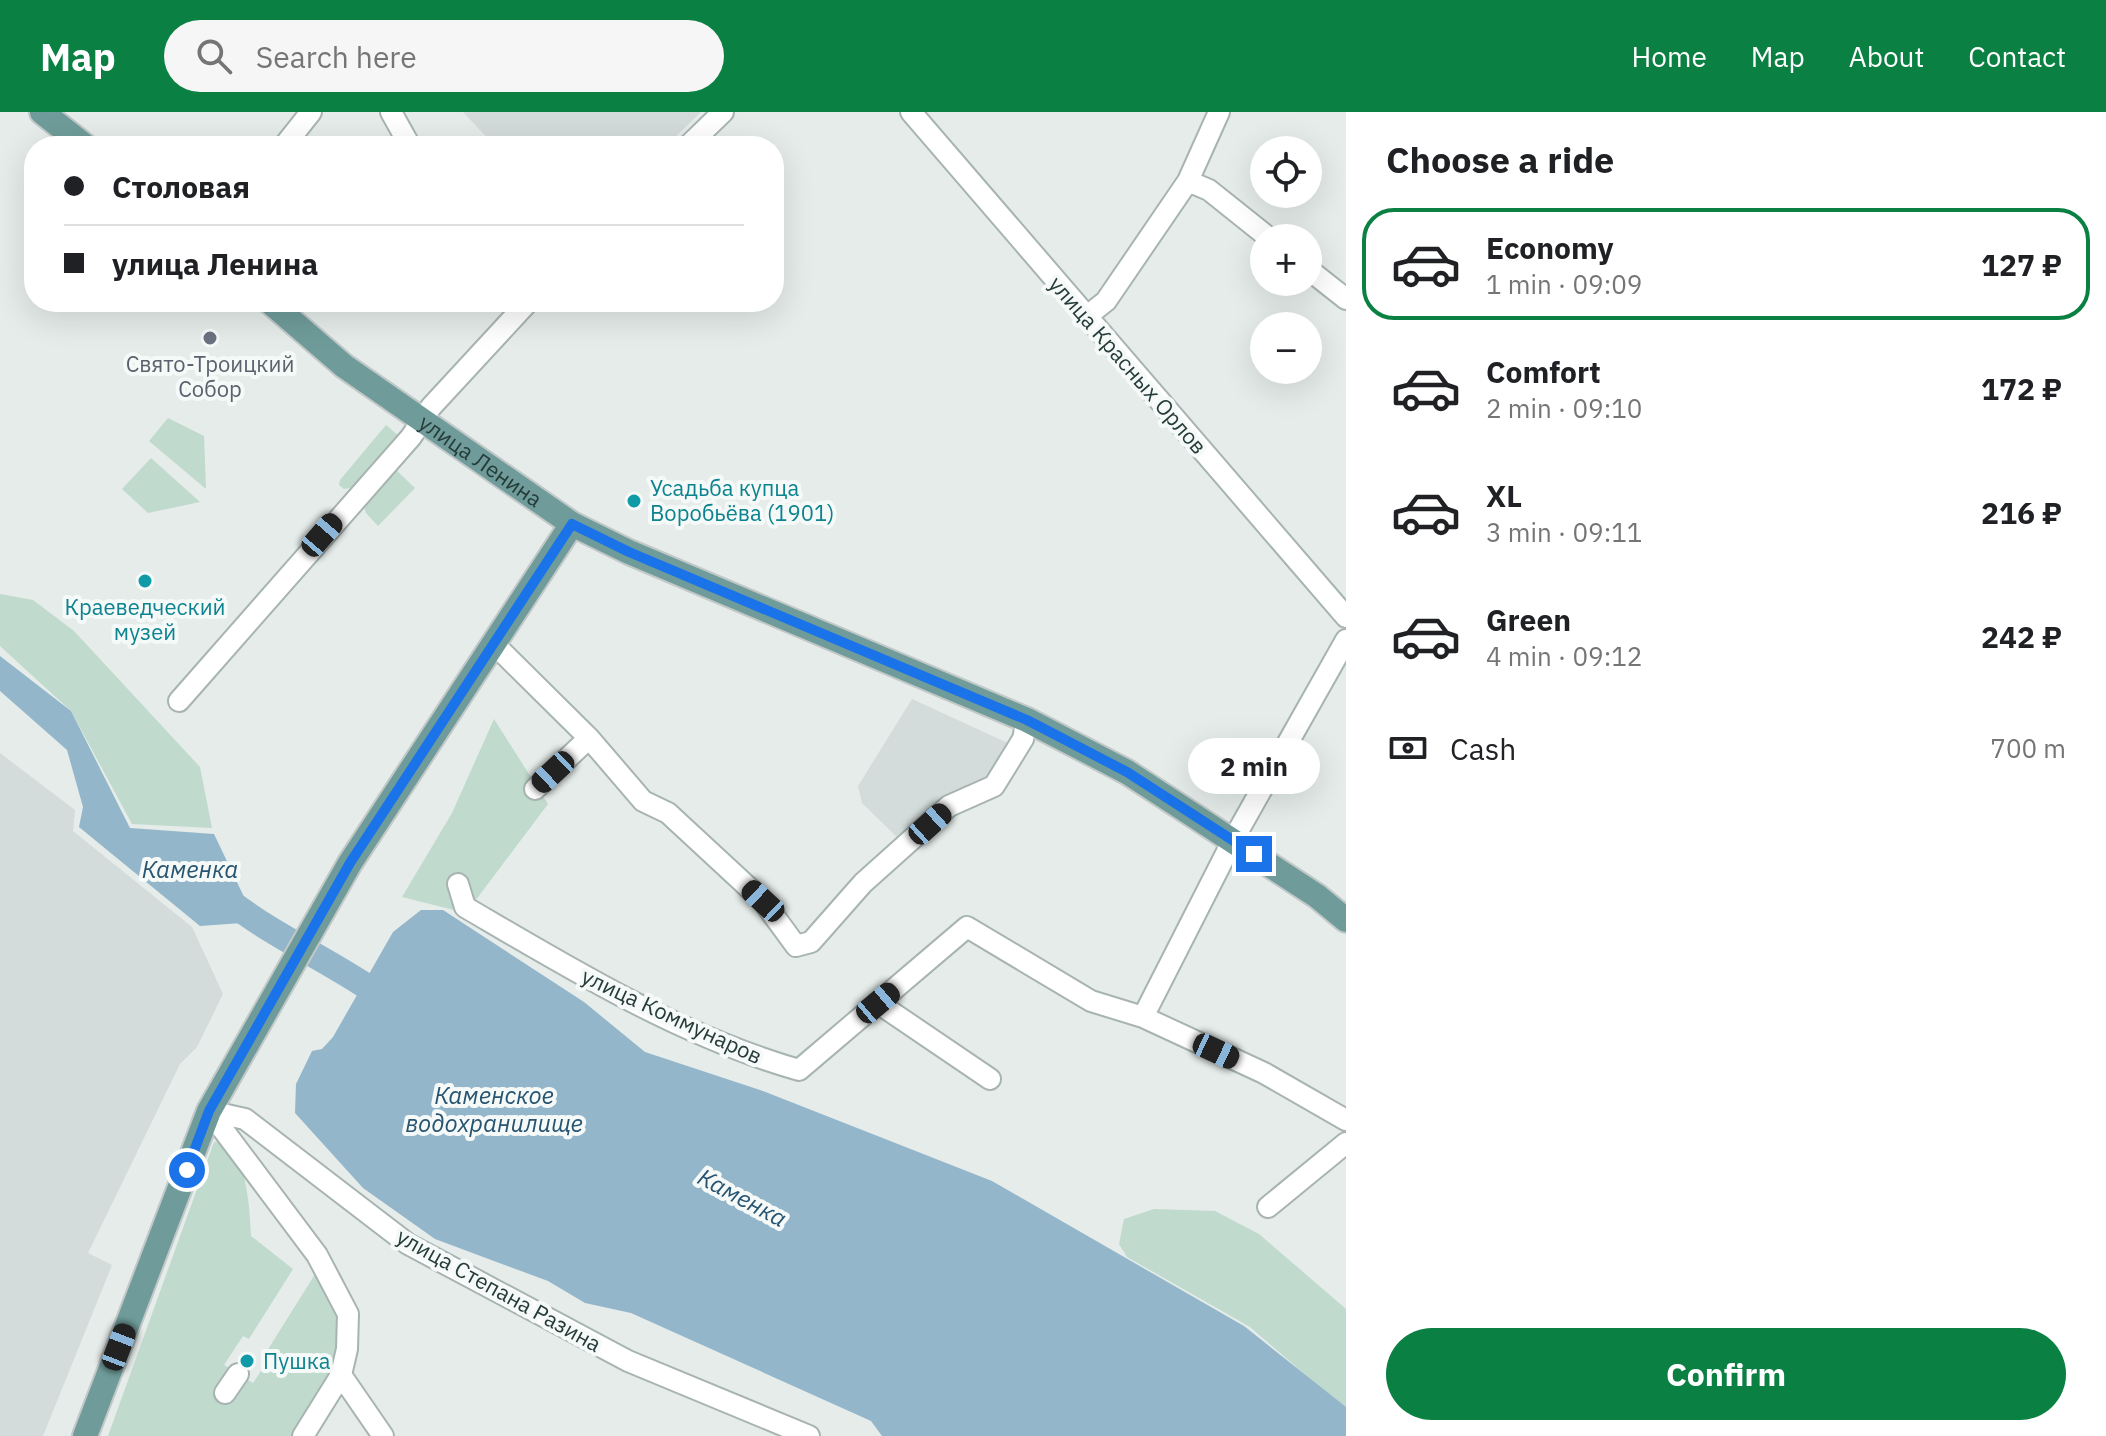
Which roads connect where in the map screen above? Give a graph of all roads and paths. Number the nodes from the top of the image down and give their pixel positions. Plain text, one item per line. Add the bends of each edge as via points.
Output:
1 (42, 112) edge
2 (311, 112) edge
3 (391, 112) edge
4 (723, 112) edge
5 (911, 112) edge
6 (1219, 112) edge
7 (72, 136) edge
8 (292, 136) edge
9 (404, 136) edge
10 (698, 136) edge
11 (1188, 181) junction
12 (1252, 224) edge
13 (1322, 280) edge
14 (1346, 299) edge
15 (282, 312) edge
16 (518, 312) edge
17 (1086, 317) junction
18 (421, 420) junction
19 (572, 524) junction
20 (1346, 617) edge
21 (1346, 640) edge
22 (495, 645) junction
23 (179, 701) dead end
24 (1027, 720) junction
25 (589, 738) junction
26 (535, 789) dead end
27 (1233, 840) junction
28 (458, 884) dead end
29 (1346, 920) edge
30 (878, 1003) junction
31 (1143, 1017) junction
32 (990, 1079) dead end
33 (209, 1111) junction
34 (1346, 1120) edge
35 (1346, 1143) edge
36 (1268, 1207) dead end
37 (238, 1374) dead end
38 (341, 1375) junction
39 (225, 1393) dead end
40 (85, 1436) edge
41 (303, 1436) edge
42 (383, 1436) edge
43 (809, 1436) edge

1 - 7 main road
2 - 8 street
3 - 9 street
4 - 10 street
5 - 17 street, улица Красных Орлов
6 - 11 street
11 - 12 street via 1209,190
11 - 17 street via 1106,301
13 - 14 street
15 - 18 main road, улица Ленина via 344,366
16 - 18 street
17 - 20 street, улица Красных Орлов
18 - 19 main road, улица Ленина
18 - 23 street
19 - 22 main road
19 - 24 main road, улица Ленина
21 - 27 street
22 - 25 street
22 - 33 main road via 350,863
24 - 25 street via 1023,739 994,786 949,806 863,883 811,942 796,946 763,901 668,813 643,801
24 - 27 main road, улица Ленина via 1127,772
25 - 26 street
27 - 29 main road, улица Ленина
27 - 31 street
28 - 30 street, улица Коммунаров via 465,907 598,985 799,1070
30 - 31 street, улица Коммунаров via 967,927 1091,1001
30 - 32 street
31 - 34 street, улица Коммунаров via 1264,1073
33 - 38 street via 317,1255 348,1314
33 - 40 main road
33 - 43 street, улица Степана Разина via 245,1119 422,1251 628,1361
35 - 36 street
37 - 39 street
38 - 41 street
38 - 42 street

